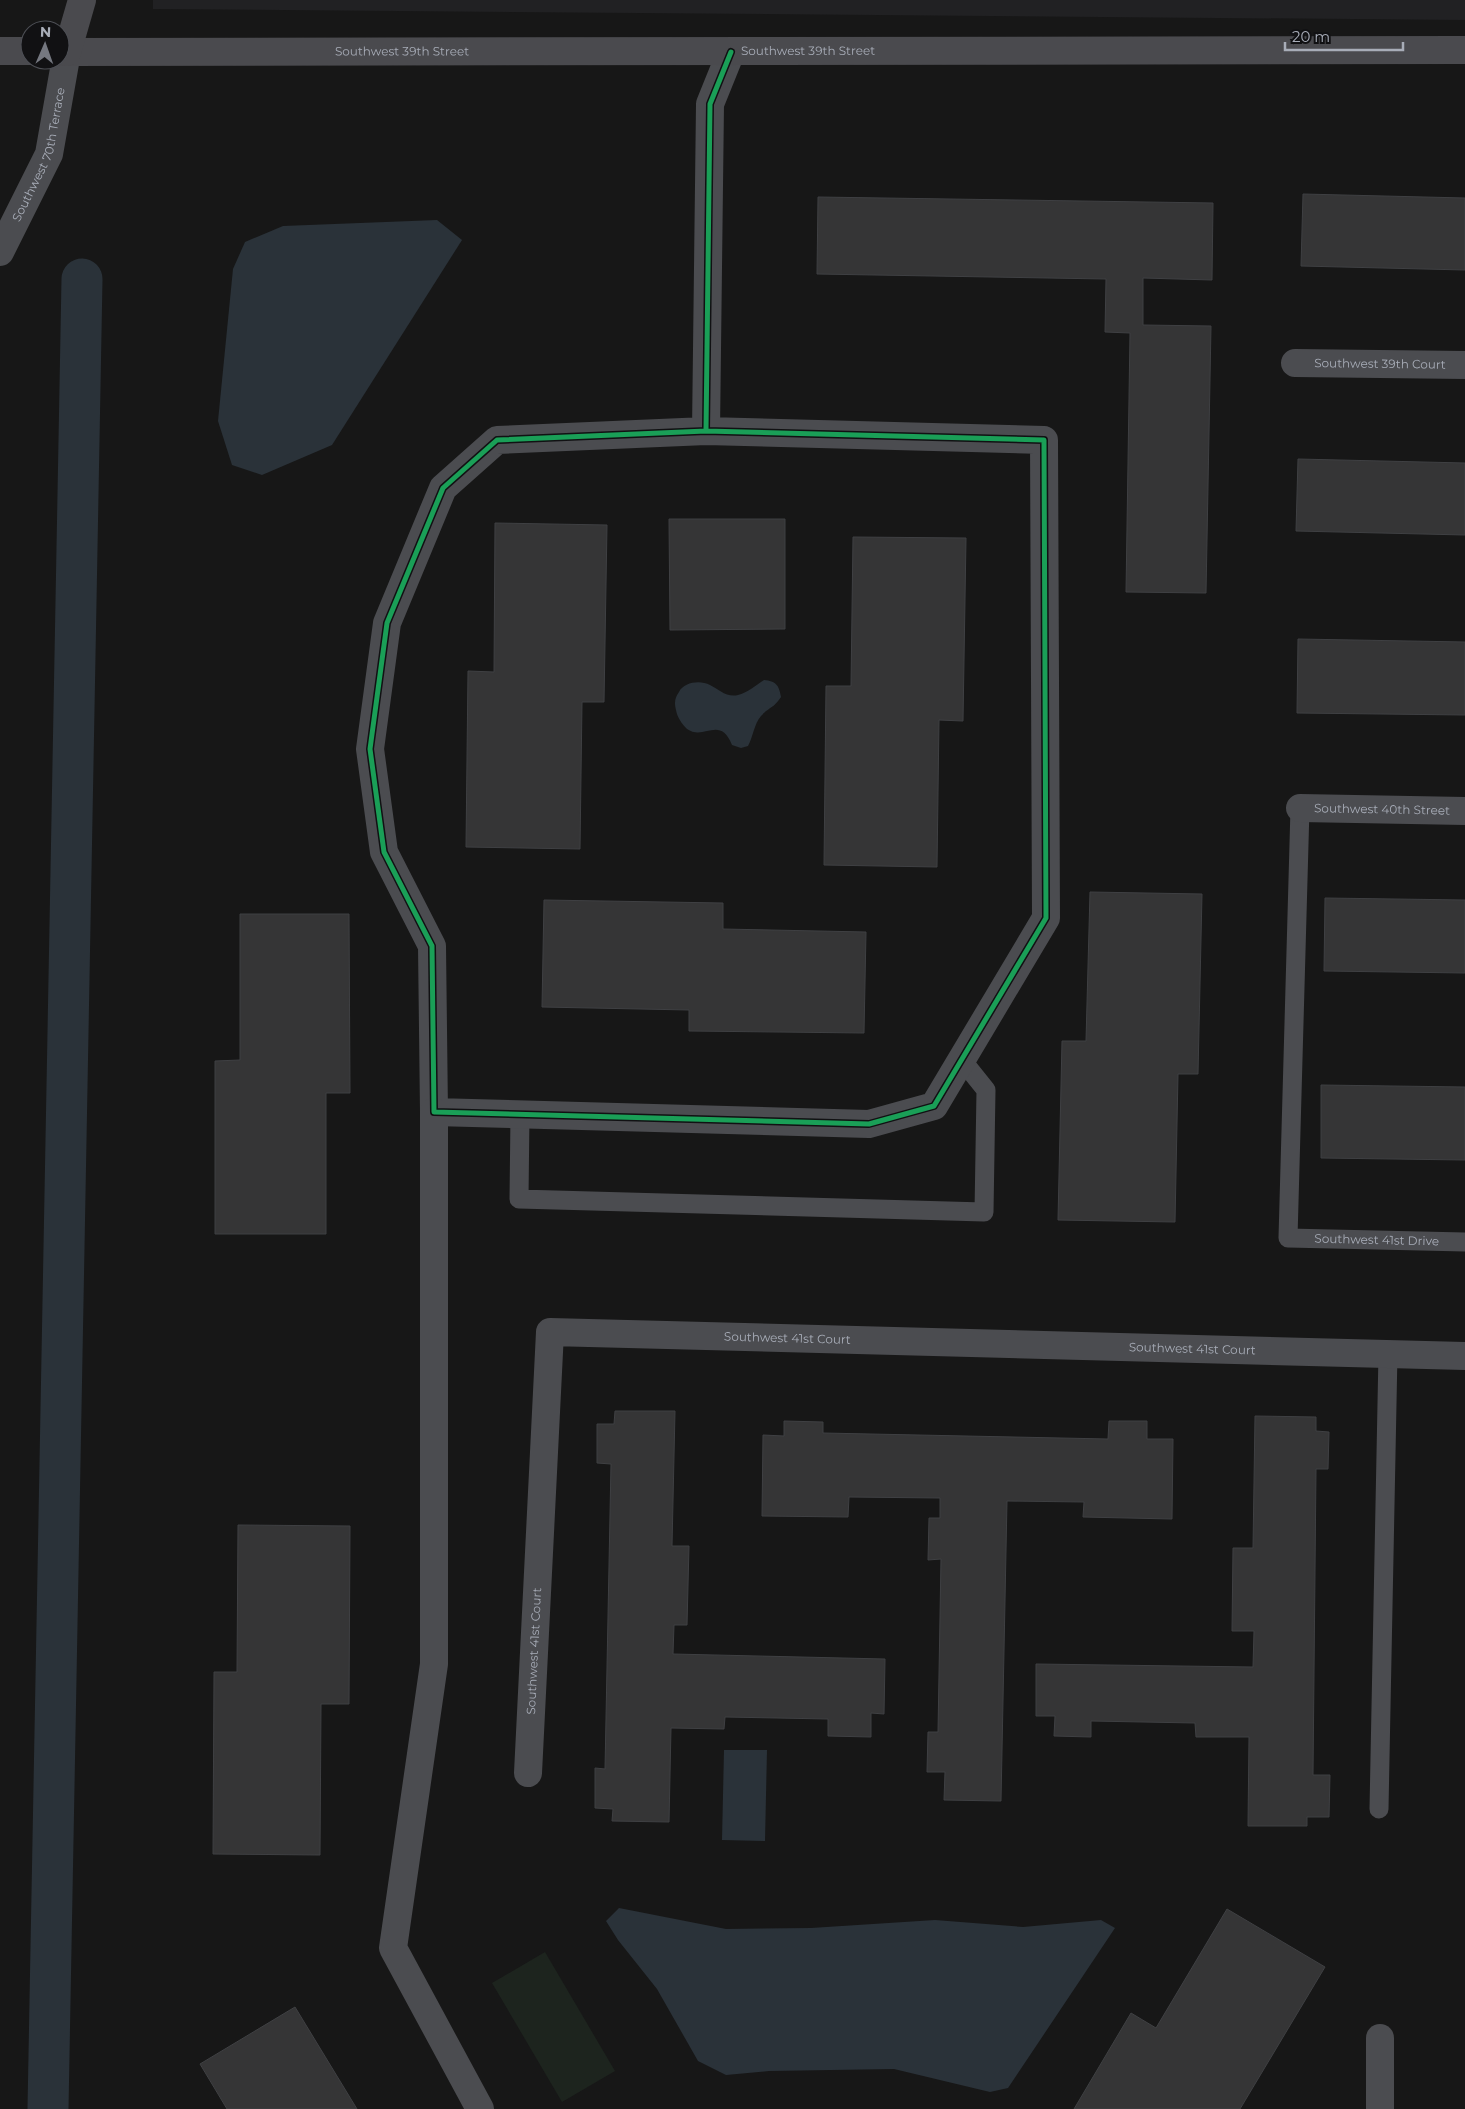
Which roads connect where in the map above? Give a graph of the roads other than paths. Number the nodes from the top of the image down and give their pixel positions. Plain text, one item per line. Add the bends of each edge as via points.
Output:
1 (82, 0) edge
2 (70, 33) edge
3 (1465, 50) edge
4 (0, 51) edge
5 (20, 51) edge
6 (70, 52) edge
7 (732, 52) junction
8 (61, 70) edge
9 (0, 252) edge
10 (1295, 363) dead end
11 (1465, 365) edge
12 (706, 432) junction
13 (1300, 808) joint
14 (1465, 811) edge
15 (962, 1060) junction
16 (434, 1112) junction
17 (520, 1114) junction
18 (1465, 1242) edge
19 (1388, 1353) junction
20 (1465, 1356) edge
21 (528, 1773) dead end
22 (1379, 1810) dead end
23 (1380, 2038) dead end
24 (480, 2109) edge
25 (1380, 2109) edge

1 - 2 street
3 - 7 street, Southwest 39th Street
4 - 5 street
6 - 7 street, Southwest 39th Street
7 - 12 street via 710,104
8 - 9 street, Southwest 70th Terrace via 49,154
10 - 11 street, Southwest 39th Court
12 - 15 street via 1044,440 1046,918
12 - 16 street via 497,440 443,488 387,623 370,749 384,852 432,946
13 - 14 street, Southwest 40th Street
13 - 18 lane, Southwest 41st Drive via 1288,1238
15 - 17 street via 934,1106 869,1124
15 - 17 lane via 986,1090 984,1212 519,1199
16 - 17 street
16 - 24 street via 434,1664 393,1948
19 - 20 street, Southwest 41st Court
19 - 21 street, Southwest 41st Court via 550,1332
19 - 22 lane
23 - 25 street

